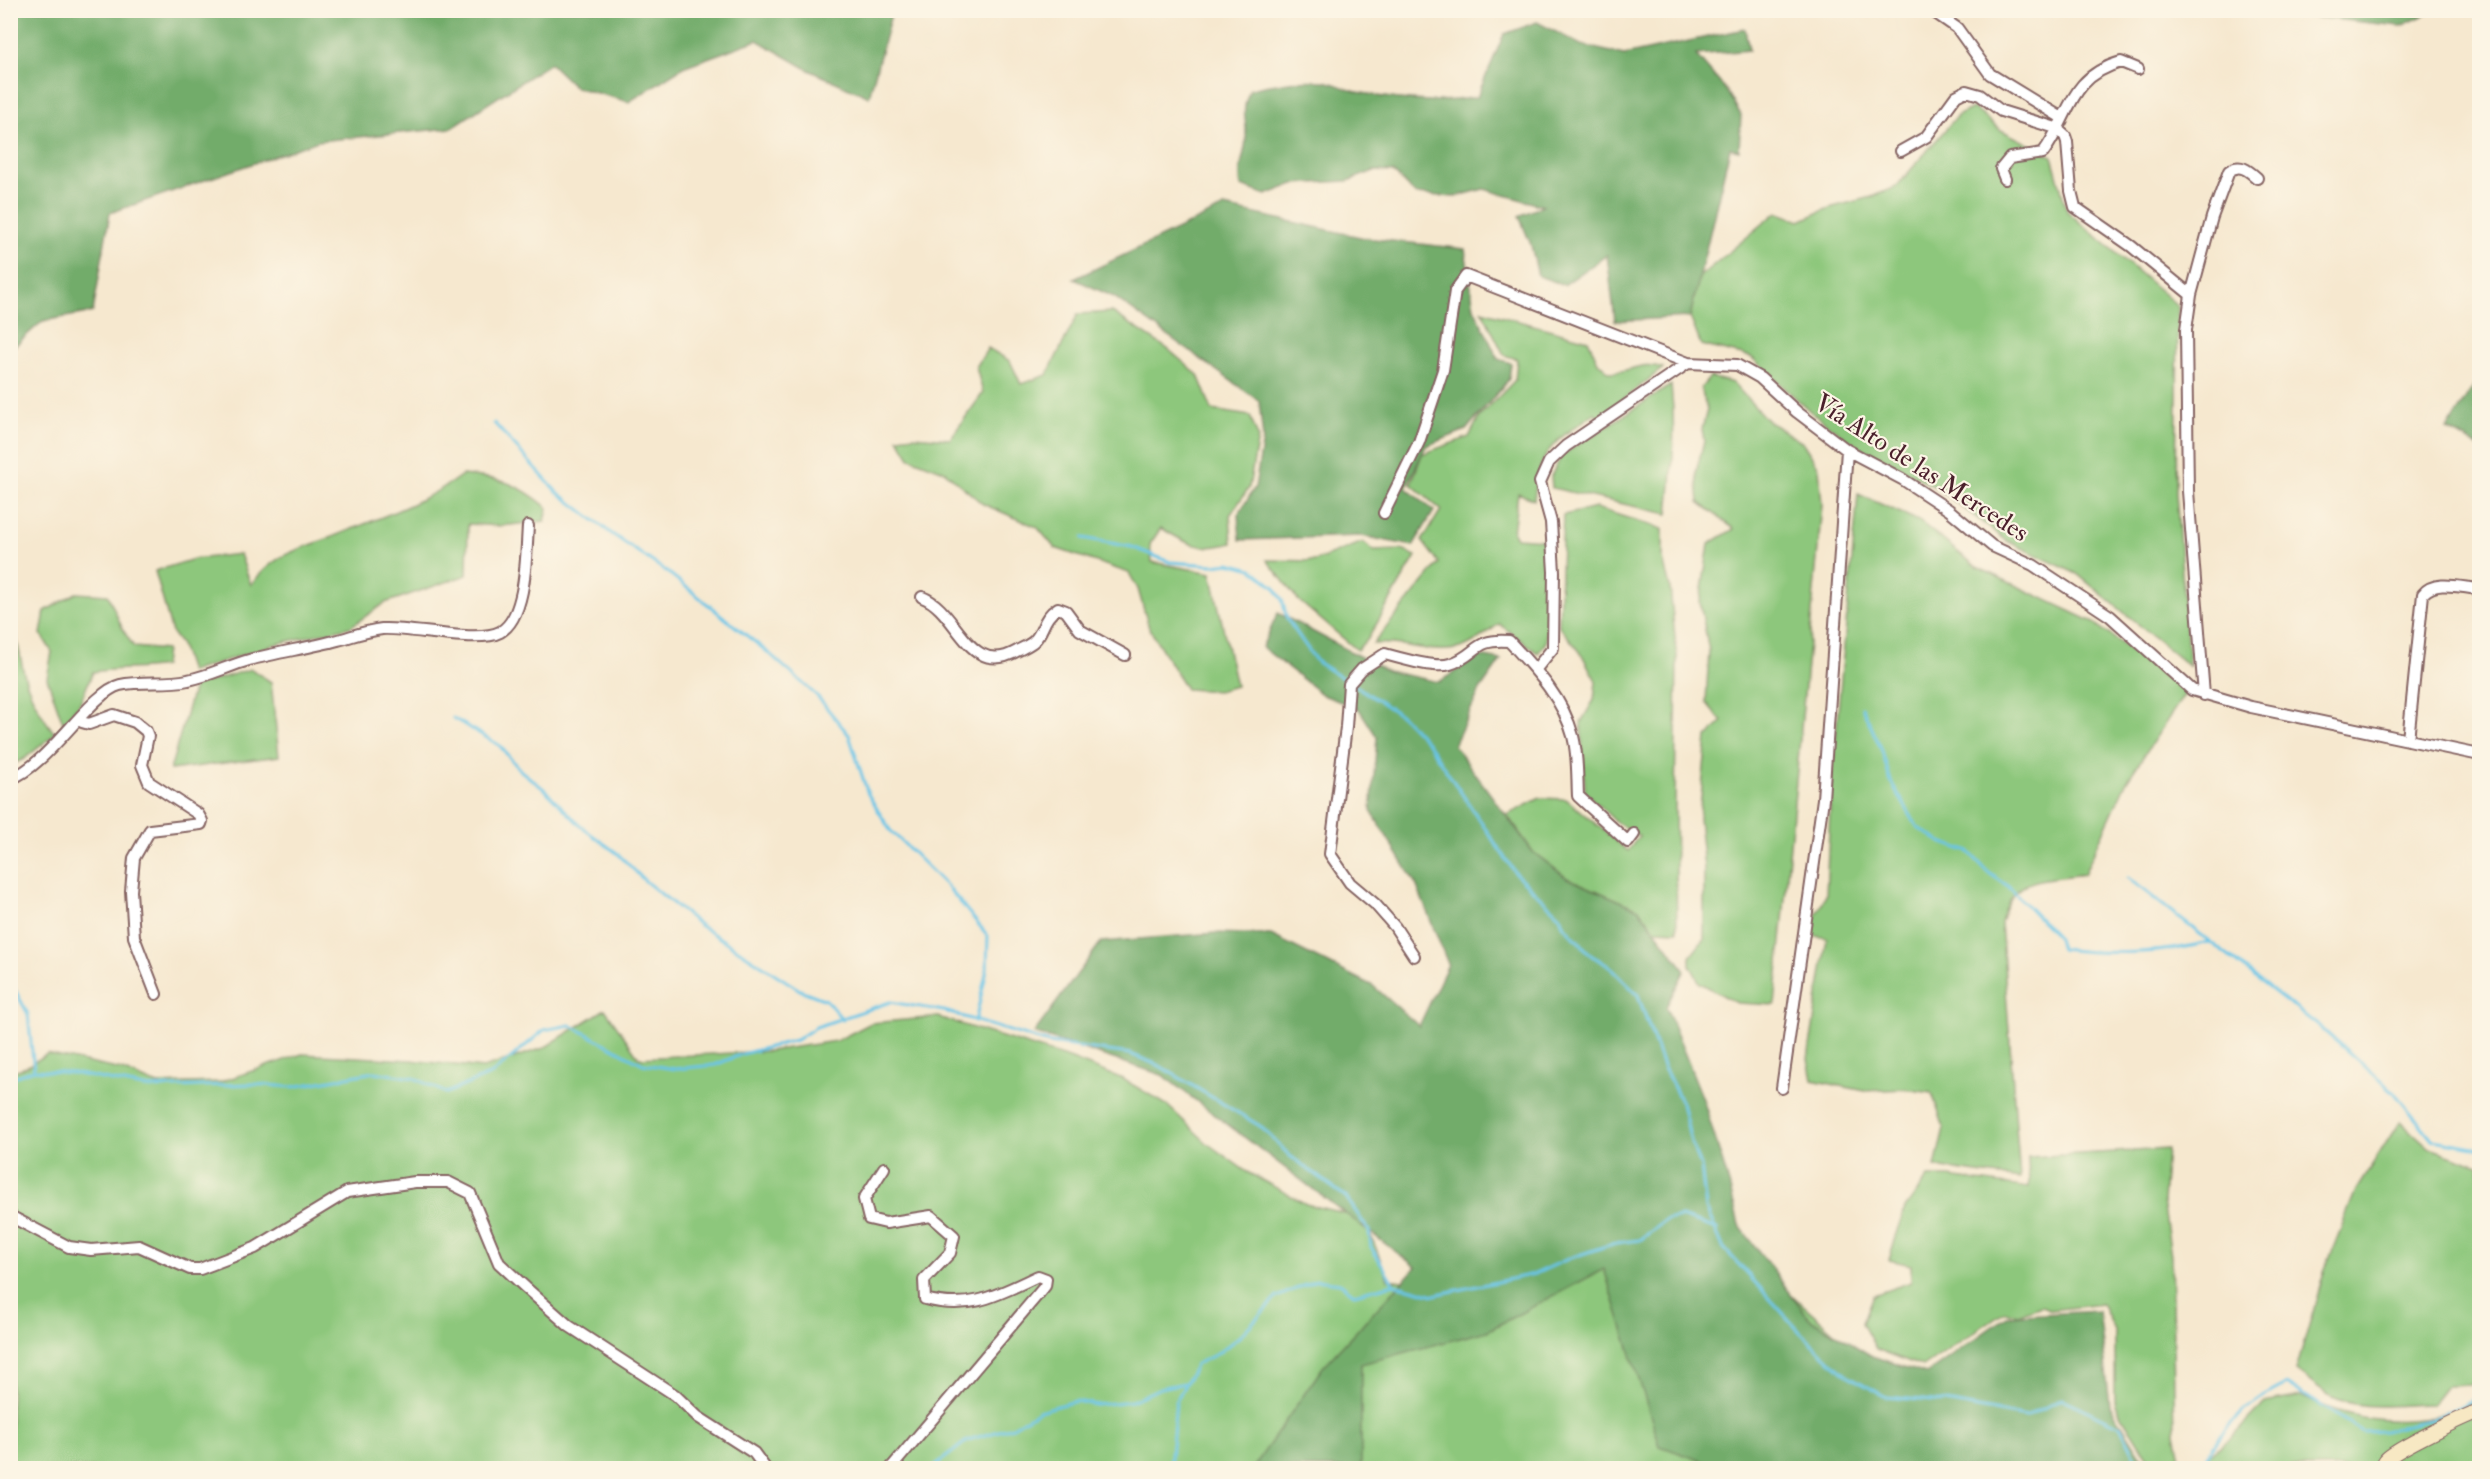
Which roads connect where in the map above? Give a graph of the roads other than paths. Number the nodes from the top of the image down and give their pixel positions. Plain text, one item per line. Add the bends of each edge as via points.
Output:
1 (1931, 10) edge
2 (2138, 69) dead end
3 (2059, 123) junction
4 (1901, 151) dead end
5 (2257, 178) dead end
6 (2005, 179) dead end
7 (2191, 295) junction
8 (1688, 363) junction
9 (1847, 450) junction
10 (1384, 513) dead end
11 (528, 525) dead end
12 (2480, 589) edge
13 (922, 597) dead end
14 (1125, 655) dead end
15 (1535, 670) junction
16 (2204, 695) junction
17 (80, 719) junction
18 (2408, 740) junction
19 (2480, 755) edge
20 (10, 779) edge
21 (1634, 834) dead end
22 (1414, 956) dead end
23 (156, 994) dead end
24 (1782, 1088) dead end
25 (884, 1168) dead end
26 (10, 1216) edge
27 (2480, 1412) edge
28 (765, 1468) edge
29 (891, 1468) edge
30 (2383, 1468) edge

1 - 3 street via 1957,28 1990,74
2 - 3 street via 2121,62 2095,72 2083,82
3 - 4 street via 2001,111 1980,95 1966,91 1956,96 1926,136
3 - 6 street via 2041,155 2017,156 2004,162 2001,169
3 - 7 street via 2067,142 2075,207
5 - 7 street via 2244,168 2229,171
7 - 16 street via 2186,344 2188,491
8 - 9 street, Vía Alto de las Mercedes via 1737,365 1760,378
8 - 10 street, Vía Alto de las Mercedes via 1466,276 1455,291 1443,370 1419,442
8 - 15 street via 1566,446 1543,473 1541,493 1551,522 1554,572 1553,648
9 - 16 street, Vía Alto de las Mercedes via 1902,479 1949,510 1992,546 2033,565 2110,616 2192,690
9 - 24 street via 1823,799
11 - 17 street via 524,584 517,608 499,633 475,636 369,630 247,660 189,680 117,686
12 - 18 street via 2437,586 2429,587 2423,594
13 - 14 street via 934,602 966,642 984,656 1005,658 1034,641 1048,615 1058,608 1066,611 1080,630
15 - 21 street via 1554,693 1568,722 1578,796 1628,842
15 - 22 street via 1509,641 1493,640 1479,644 1465,658 1448,665 1385,654 1362,669 1349,684 1330,854 1350,883 1395,927
16 - 18 street, Vía Alto de las Mercedes
17 - 20 street via 55,746
17 - 23 street via 89,724 106,716 123,716 146,731 142,765 149,782 198,814 202,821 150,830 134,858 134,937
18 - 19 street, Vía Alto de las Mercedes
25 - 29 street via 864,1199 869,1219 886,1223 931,1216 954,1236 950,1252 924,1280 925,1299 948,1305 983,1301 1038,1276 1046,1279 1045,1286
26 - 28 street via 69,1247 92,1250 139,1246 190,1269 200,1269 255,1248 347,1192 415,1182 448,1182 470,1193 499,1263 526,1288 579,1332 754,1453
27 - 30 street via 2463,1416 2396,1452 2384,1461

